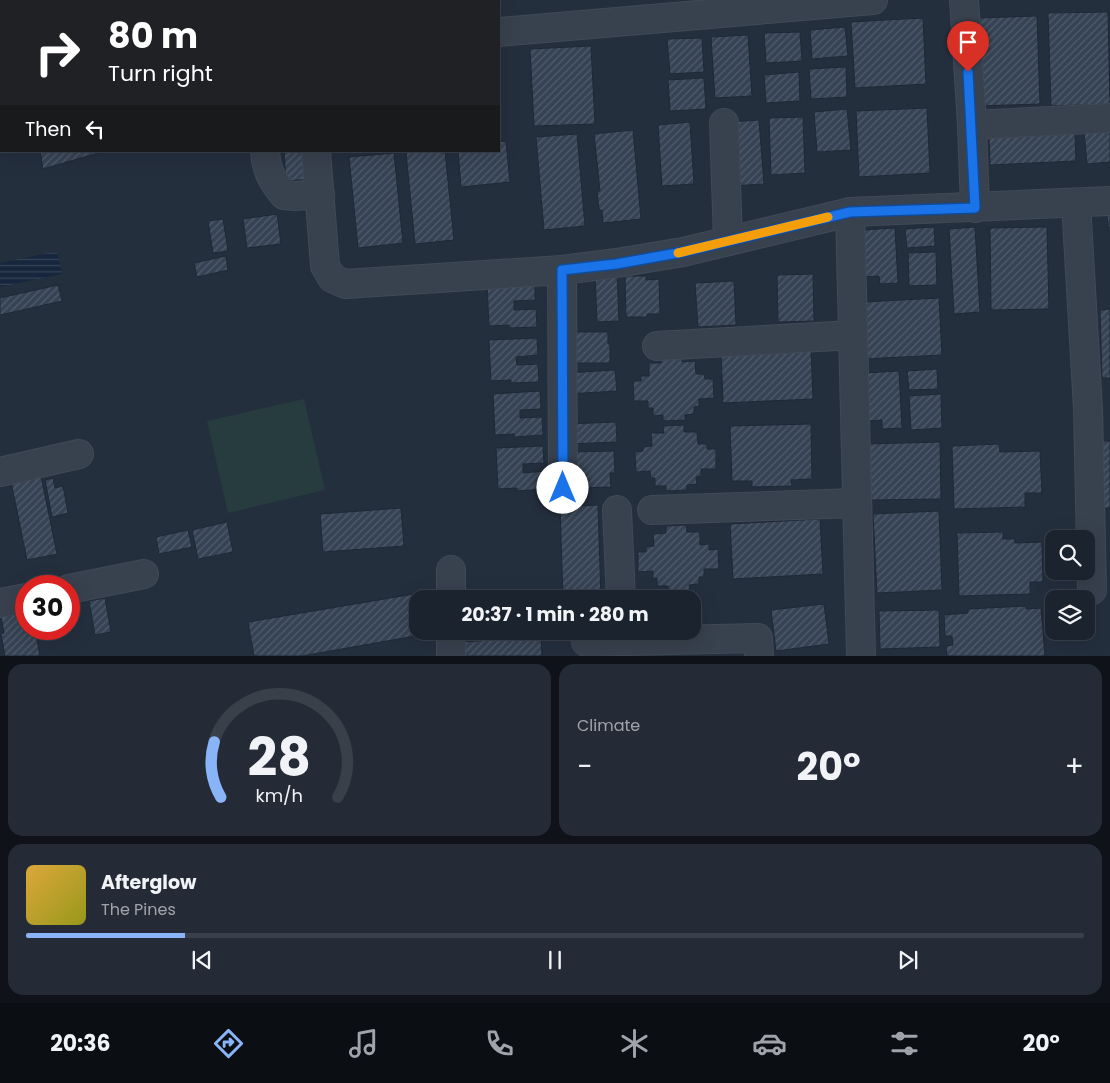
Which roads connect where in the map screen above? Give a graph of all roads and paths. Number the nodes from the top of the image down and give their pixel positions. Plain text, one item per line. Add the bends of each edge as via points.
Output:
1 (873, 0) edge
2 (964, 0) edge
3 (500, 32) edge
4 (1110, 118) edge
5 (724, 123) dead end
6 (972, 125) junction
7 (265, 152) edge
8 (316, 152) edge
9 (320, 194) junction
10 (1110, 201) edge
11 (1076, 203) junction
12 (975, 208) junction
13 (850, 212) junction
14 (728, 241) junction
15 (562, 270) junction
16 (853, 335) junction
17 (657, 346) dead end
18 (1099, 408) edge
19 (79, 454) dead end
20 (0, 472) edge
21 (563, 488) dead end
22 (857, 503) junction
23 (617, 510) dead end
24 (652, 510) dead end
25 (450, 570) dead end
26 (144, 574) dead end
27 (80, 587) edge
28 (451, 590) edge
29 (621, 590) edge
30 (1092, 590) dead end
31 (15, 600) edge
32 (0, 603) edge
33 (701, 637) edge
34 (451, 640) edge
35 (598, 640) edge
36 (586, 642) dead end
37 (451, 656) edge
38 (759, 656) edge
39 (861, 656) edge

1 - 3 street
2 - 6 street
4 - 6 street
5 - 14 street
6 - 12 street
7 - 9 street via 272,181 284,195
8 - 9 street
9 - 15 street via 325,266 332,278 345,284
10 - 11 street
11 - 12 street
11 - 18 street
12 - 13 street
13 - 14 street
13 - 16 street
14 - 15 street via 616,264
15 - 21 street
16 - 17 street
16 - 22 street
18 - 30 street
19 - 20 street
22 - 24 street
22 - 39 street
23 - 29 street
25 - 28 street
26 - 27 street
31 - 32 street
33 - 38 street via 758,638
34 - 37 street
35 - 36 street

